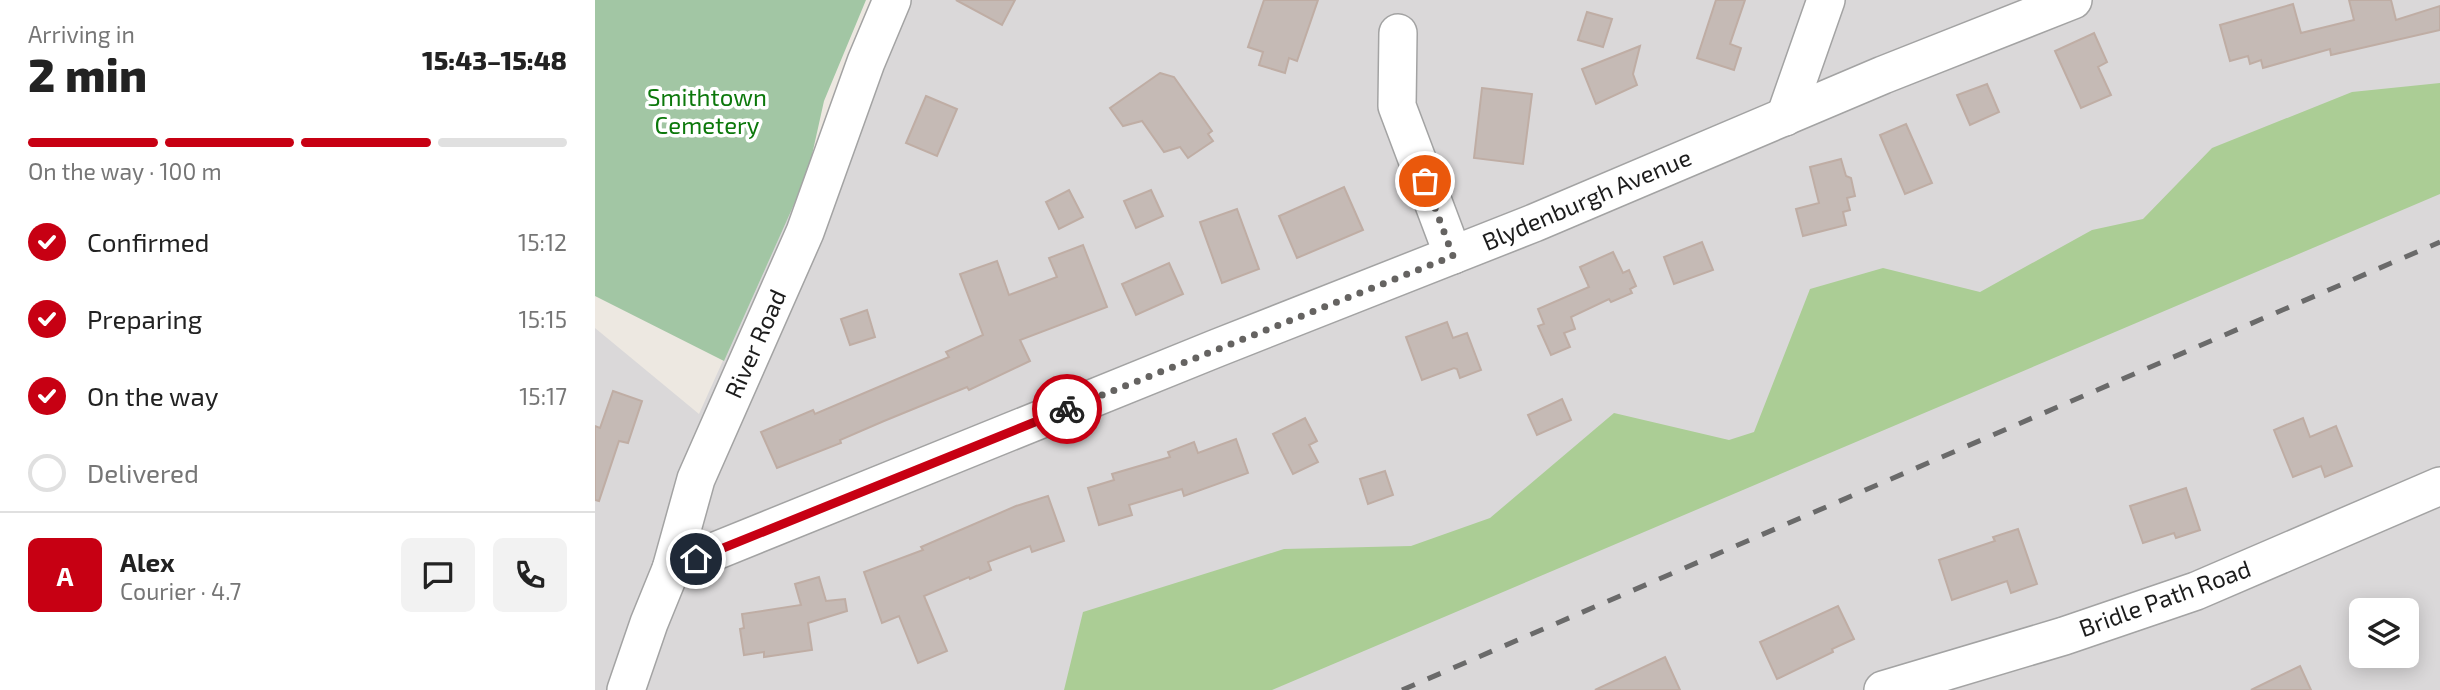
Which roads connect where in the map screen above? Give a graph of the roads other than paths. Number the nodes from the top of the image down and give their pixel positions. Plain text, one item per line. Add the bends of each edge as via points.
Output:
1 (892, 0) edge
2 (1826, 0) edge
3 (2073, 0) edge
4 (1398, 33) dead end
5 (1785, 117) junction
6 (1453, 256) junction
7 (2440, 486) edge
8 (671, 569) junction
9 (626, 690) edge
10 (1883, 690) edge

1 - 8 street, River Road via 805,232 696,479
2 - 5 street
3 - 5 street, Blydenburgh Avenue
4 - 6 street via 1397,106
5 - 6 street, Blydenburgh Avenue
6 - 8 street, Blydenburgh Avenue
7 - 10 street, Bridle Path Road via 2196,591
8 - 9 street, River Road

